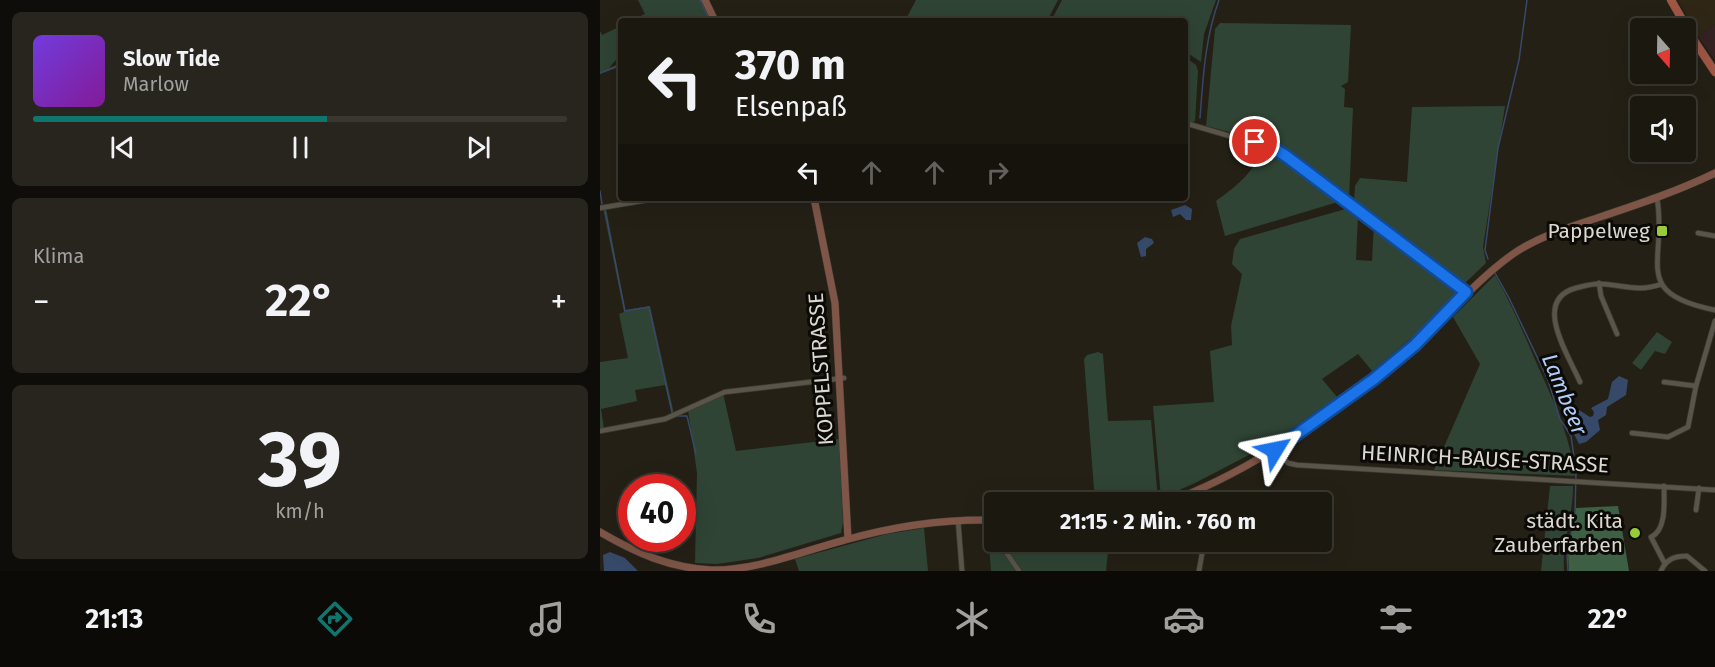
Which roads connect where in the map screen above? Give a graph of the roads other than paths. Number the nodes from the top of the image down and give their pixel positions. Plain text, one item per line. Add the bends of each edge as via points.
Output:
1 (705, 0) edge
2 (1671, 0) edge
3 (714, 18) edge
4 (1715, 72) edge
5 (1188, 124) edge
6 (1715, 174) edge
7 (1657, 198) junction
8 (641, 201) edge
9 (815, 201) edge
10 (600, 208) edge
11 (1698, 233) dead end
12 (1715, 236) edge
13 (1599, 284) junction
14 (1662, 284) junction
15 (1466, 292) junction
16 (1715, 310) edge
17 (1715, 321) edge
18 (1617, 334) dead end
19 (842, 378) junction
20 (1580, 382) dead end
21 (1664, 382) dead end
22 (1696, 386) junction
23 (600, 431) edge
24 (1632, 433) dead end
25 (1275, 450) junction
26 (1664, 486) junction
27 (1699, 488) junction
28 (1202, 489) junction
29 (1715, 490) edge
30 (1194, 492) edge
31 (1202, 492) edge
32 (1696, 510) dead end
33 (958, 520) junction
34 (984, 520) edge
35 (600, 532) edge
36 (848, 539) junction
37 (1006, 552) edge
38 (1202, 552) edge
39 (1665, 564) junction
40 (962, 571) edge
41 (1019, 571) edge
42 (1199, 571) edge
43 (1661, 571) edge
44 (1704, 571) edge

1 - 3 street
2 - 4 main road
5 - 15 street via 1278,150
6 - 7 street
7 - 14 street via 1657,265
7 - 15 street via 1536,240
8 - 10 street
9 - 19 street, KOPPELSTRASSE via 835,303
11 - 12 street
13 - 14 street via 1645,290
13 - 18 street
13 - 20 street via 1569,290 1560,296 1553,311 1556,328
14 - 16 street via 1680,301
15 - 25 street via 1415,345 1374,379
17 - 22 street
19 - 23 street via 724,392 665,419
19 - 36 street, KOPPELSTRASSE
21 - 22 street
22 - 24 street via 1691,419 1685,430 1668,437
25 - 26 street, HEINRICH-BAUSE-STRASSE via 1288,463 1297,465
25 - 28 street
26 - 27 street, HEINRICH-BAUSE-STRASSE
26 - 39 street via 1661,525 1651,537
27 - 29 street, HEINRICH-BAUSE-STRASSE
27 - 32 street
28 - 30 street
28 - 31 street
33 - 34 street
33 - 36 street via 888,529
33 - 40 street
35 - 36 street via 642,555 671,565 713,570 763,563
37 - 41 street
38 - 42 street
39 - 43 street
39 - 44 street via 1676,556 1687,556

